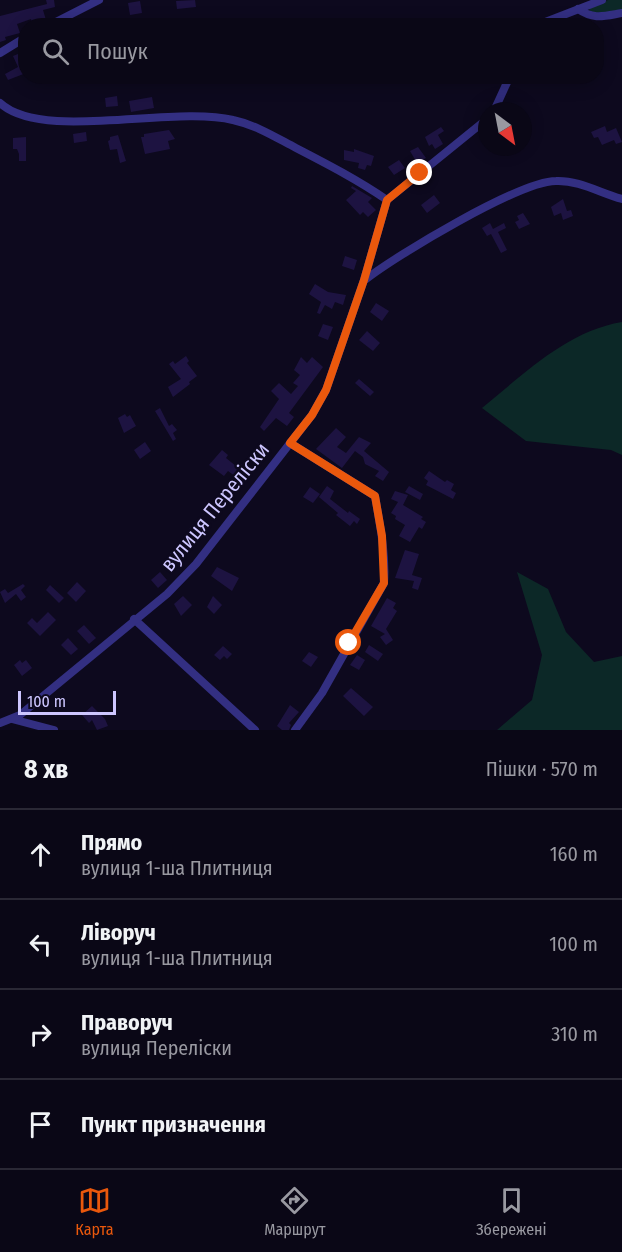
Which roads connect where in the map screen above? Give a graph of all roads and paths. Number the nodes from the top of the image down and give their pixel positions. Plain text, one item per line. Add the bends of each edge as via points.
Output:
1 (99, 0) edge
2 (602, 0) edge
3 (578, 9) junction
4 (622, 13) edge
5 (64, 18) edge
6 (555, 18) edge
7 (18, 42) edge
8 (0, 52) edge
9 (506, 84) edge
10 (498, 102) edge
11 (0, 103) edge
12 (478, 126) edge
13 (622, 199) edge
14 (387, 200) junction
15 (364, 280) junction
16 (290, 443) junction
17 (134, 619) junction
18 (12, 718) junction
19 (0, 723) edge
20 (54, 730) edge
21 (255, 730) edge
22 (294, 730) edge

1 - 5 street
2 - 3 street
3 - 4 street via 597,18
3 - 6 street
7 - 8 street
9 - 10 street
11 - 14 street via 10,112 34,119 83,121 174,114 232,119 252,125 360,181
12 - 14 street
13 - 15 street via 581,184 556,180 527,187 394,259
14 - 15 street, вулиця Переліски
15 - 16 street, вулиця Переліски via 326,390
16 - 17 street, вулиця Переліски via 196,564 167,594
16 - 22 street via 375,496 384,574 384,583 322,693
17 - 18 street, вулиця Переліски
17 - 21 street
18 - 19 street, вулиця Переліски
18 - 20 street

